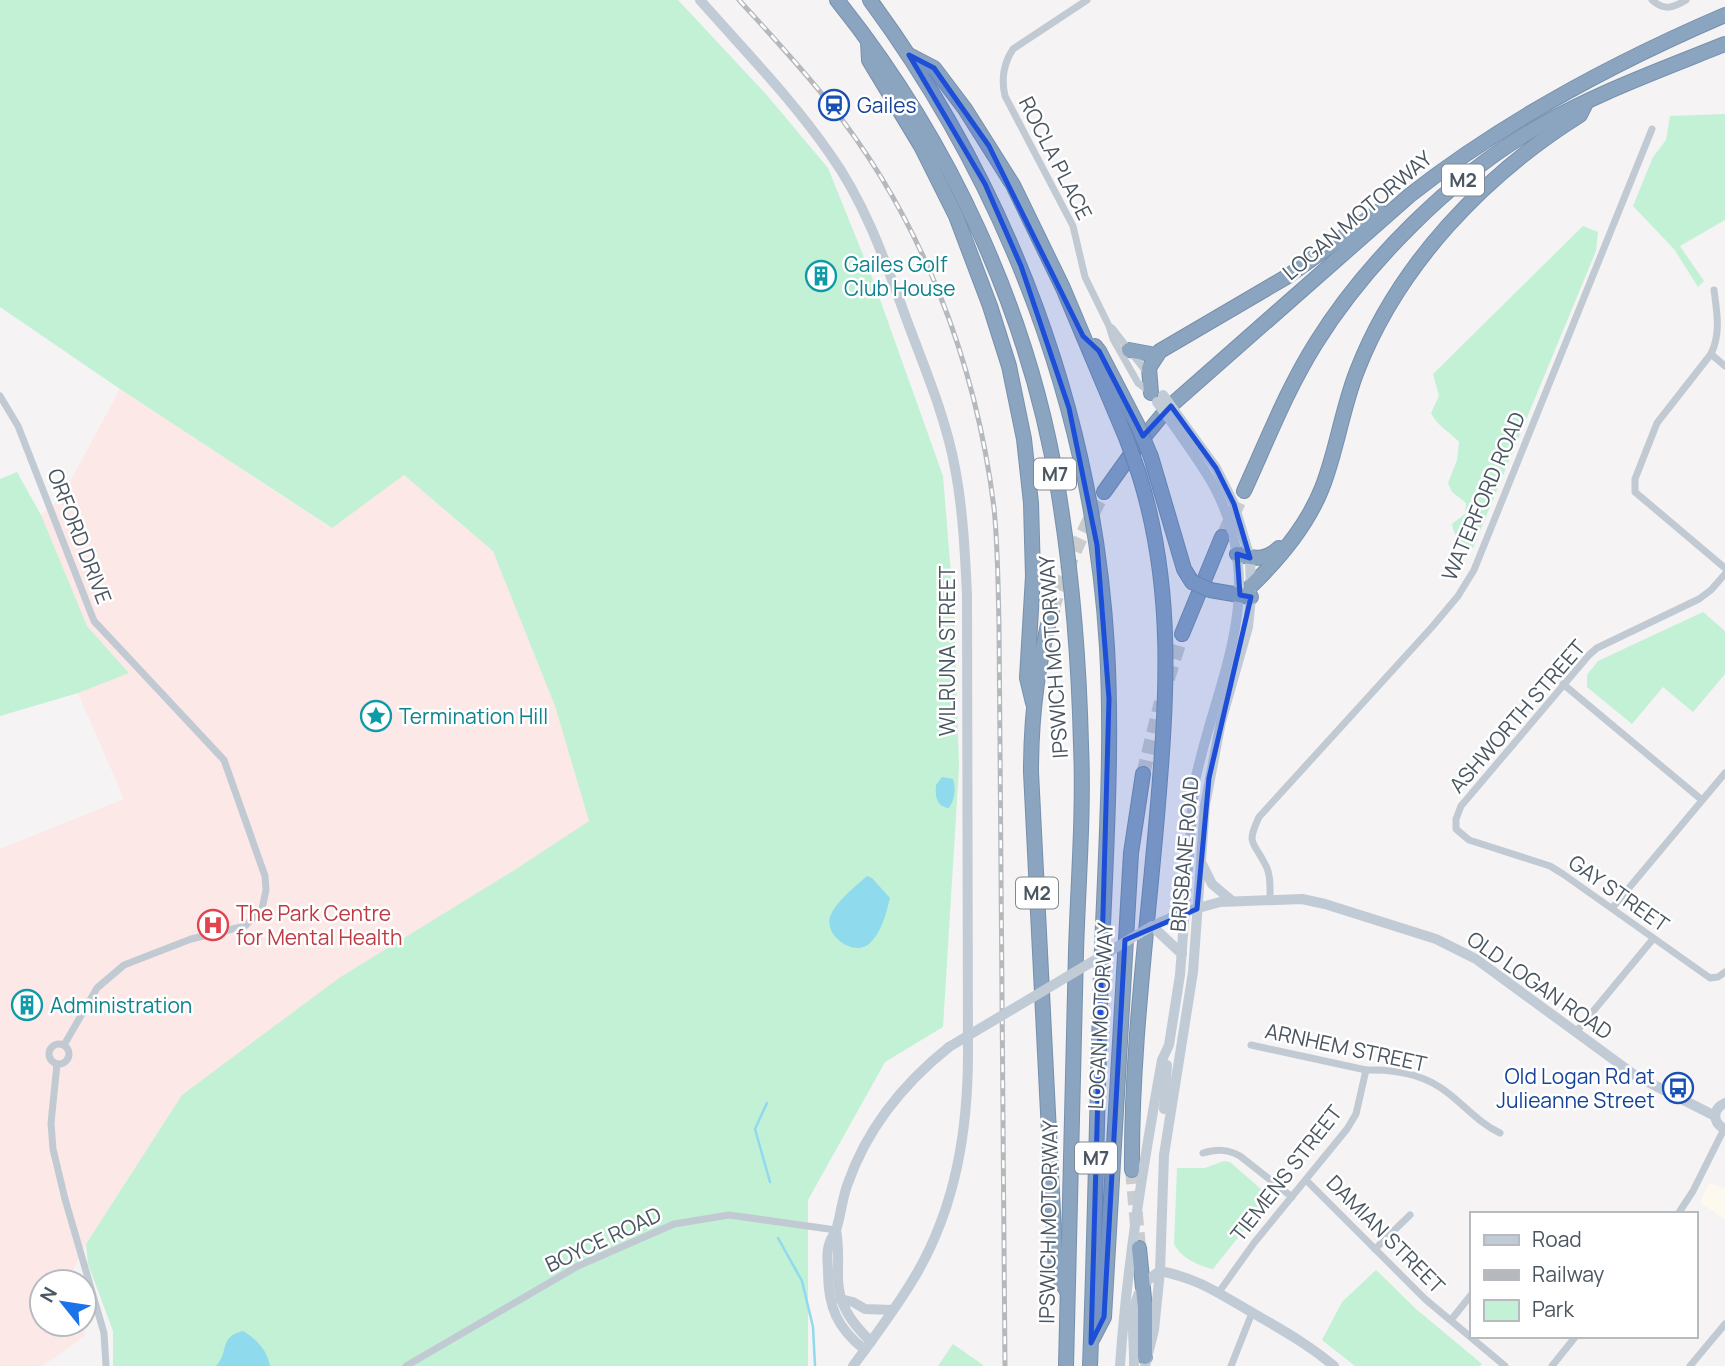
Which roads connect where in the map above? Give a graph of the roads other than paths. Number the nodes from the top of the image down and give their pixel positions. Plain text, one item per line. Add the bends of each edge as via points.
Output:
1 (700, 0) edge
2 (837, 0) edge
3 (870, 0) edge
4 (1087, 0) edge
5 (1653, 0) edge
6 (1686, 0) edge
7 (1725, 15) edge
8 (868, 40) junction
9 (1725, 44) edge
10 (909, 55) junction
11 (1588, 101) junction
12 (1652, 130) dead end
13 (1410, 195) junction
14 (1714, 290) dead end
15 (1110, 326) junction
16 (1083, 336) junction
17 (1129, 350) junction
18 (1711, 354) junction
19 (1156, 355) junction
20 (1725, 366) edge
21 (1148, 374) junction
22 (0, 396) edge
23 (1157, 397) junction
24 (1244, 491) tunnel mouth
25 (1104, 492) tunnel mouth
26 (1222, 537) tunnel mouth
27 (1293, 540) junction
28 (1243, 556) junction
29 (1725, 568) edge
30 (1725, 574) edge
31 (1248, 593) junction
32 (1052, 610) tunnel mouth
33 (1182, 634) tunnel mouth
34 (1563, 684) junction
35 (1033, 703) junction
36 (1725, 773) edge
37 (1143, 774) tunnel mouth
38 (1702, 800) junction
39 (1456, 829) joint
40 (1200, 862) junction
41 (1270, 899) junction
42 (1231, 901) junction
43 (1613, 907) junction
44 (1197, 909) junction
45 (1184, 912) junction
46 (1156, 926) junction
47 (1653, 939) junction
48 (1182, 954) junction
49 (1722, 975) edge
50 (1576, 1032) junction
51 (64, 1045) junction
52 (1169, 1045) junction
53 (1251, 1045) dead end
54 (57, 1064) junction
55 (1366, 1070) junction
56 (1719, 1108) edge
57 (1724, 1129) edge
58 (1500, 1133) dead end
59 (1203, 1153) dead end
60 (1132, 1170) tunnel mouth
61 (1307, 1181) junction
62 (1292, 1197) junction
63 (1679, 1212) edge
64 (1409, 1215) dead end
65 (836, 1230) junction
66 (1139, 1248) tunnel mouth
67 (1375, 1249) junction
68 (1160, 1271) junction
69 (1143, 1283) junction
70 (1219, 1292) junction
71 (1068, 1293) junction
72 (1470, 1296) edge
73 (840, 1299) junction
74 (893, 1310) junction
75 (1252, 1313) junction
76 (1451, 1320) junction
77 (1725, 1324) edge
78 (1470, 1336) edge
79 (1472, 1338) edge
80 (1574, 1338) edge
81 (1091, 1343) junction
82 (868, 1346) junction
83 (1141, 1363) edge
84 (106, 1366) edge
85 (405, 1366) edge
86 (853, 1366) edge
87 (1066, 1366) edge
88 (1090, 1366) edge
89 (1120, 1366) edge
90 (1231, 1366) edge
91 (1334, 1366) edge
92 (1505, 1366) edge
93 (1552, 1366) edge
94 (1690, 1366) edge

1 - 74 main road, WILRUNA STREET via 792,103 832,156 860,205 933,393 955,467 965,534 968,1105 962,1150 945,1212 917,1273
2 - 8 highway, IPSWICH MOTORWAY / M7
3 - 10 highway, M7
4 - 15 street, ROCLA PLACE via 1013,49 1002,81 1005,96 1073,226 1086,277
5 - 6 street via 1669,8
7 - 13 highway, LOGAN MOTORWAY / M2 via 1563,93 1486,139
8 - 35 highway via 869,60 921,146 974,261 1014,388 1031,503 1033,576 1027,678
8 - 71 highway, IPSWICH MOTORWAY / M7 via 929,136 996,273 1026,357 1058,488 1076,630 1082,749
9 - 11 highway, LOGAN MOTORWAY / M2
10 - 16 highway via 934,68 989,146 1028,216
10 - 81 highway, M7 via 985,184 1021,266 1069,408 1097,545 1109,699
11 - 24 highway, LOGAN MOTORWAY / M2 via 1530,131 1491,158 1424,213 1386,252 1318,340 1292,385
11 - 27 highway via 1580,115 1472,200 1410,274 1367,347 1346,400 1322,489
12 - 41 street, WATERFORD ROAD via 1474,570 1432,627 1259,817 1251,834 1255,851 1266,865
13 - 19 highway via 1398,196 1288,276
13 - 25 highway, LOGAN MOTORWAY / M2 via 1168,408
14 - 18 street via 1718,328
15 - 17 street, ROCLA PLACE
15 - 23 street, ROCLA PLACE via 1138,383
16 - 31 highway, bridge via 1099,351 1138,426 1186,575 1210,590
16 - 60 highway, bridge via 1139,474 1165,597 1167,670 1133,1093
17 - 19 highway
17 - 21 street, ROCLA PLACE
18 - 20 street
18 - 29 street via 1657,423 1635,479 1635,492
19 - 21 highway
21 - 23 highway
22 - 51 street, ORFORD DRIVE via 18,426 94,621 224,760 263,866 266,890 262,909 245,926 191,939 124,965 97,988
23 - 28 main road, BRISBANE ROAD, bridge via 1216,491
26 - 33 highway
27 - 28 highway via 1268,557
27 - 31 highway
28 - 31 main road, BRISBANE ROAD
30 - 34 street, ASHWORTH STREET via 1699,599 1597,648
31 - 40 main road, BRISBANE ROAD via 1244,644 1214,749
31 - 45 main road, BRISBANE ROAD via 1194,786
32 - 35 highway, M2
34 - 38 street
34 - 39 street, ASHWORTH STREET via 1461,806
35 - 71 highway, M2 via 1032,782 1056,1273
36 - 38 street
37 - 81 highway, LOGAN MOTORWAY via 1131,853 1104,1317
38 - 43 street
39 - 43 street, GAY STREET via 1476,843 1550,866
40 - 42 main road via 1212,884
40 - 44 main road, BRISBANE ROAD
41 - 42 main road, OLD LOGAN ROAD
41 - 50 main road, OLD LOGAN ROAD via 1325,904 1436,939 1476,959
42 - 44 main road, OLD LOGAN ROAD
43 - 47 street, GAY STREET
44 - 45 main road, OLD LOGAN ROAD
44 - 68 main road, BRISBANE ROAD via 1193,972 1164,1155
45 - 46 main road, OLD LOGAN ROAD
45 - 48 main road, BRISBANE ROAD
46 - 48 main road
46 - 65 main road, OLD LOGAN ROAD, bridge via 949,1047 913,1079 868,1139 848,1181
47 - 49 street, GAY STREET via 1710,978
47 - 50 street
48 - 52 main road, BRISBANE ROAD
50 - 56 main road, OLD LOGAN ROAD via 1636,1076 1690,1103
51 - 54 street via 68,1058
51 - 54 street via 55,1045 49,1052
52 - 68 main road via 1154,1197 1153,1245
52 - 89 main road, BRISBANE ROAD via 1162,1060 1129,1263
53 - 55 street, ARNHEM STREET
54 - 84 street via 53,1149 104,1333
55 - 58 street, ARNHEM STREET via 1405,1073 1430,1081
55 - 61 street, TIEMENS STREET via 1356,1114
56 - 57 main road via 1717,1123
57 - 63 street
59 - 62 street via 1230,1151
61 - 62 street, TIEMENS STREET
61 - 67 street, DAMIAN STREET
62 - 70 street, TIEMENS STREET
64 - 67 street
65 - 73 main road, OLD LOGAN ROAD
65 - 82 main road, OLD LOGAN ROAD via 828,1256 831,1304 843,1330
65 - 85 street, BOYCE ROAD via 729,1215 674,1224 578,1266
66 - 69 highway
67 - 76 street, DAMIAN STREET
68 - 69 main road
68 - 70 main road via 1185,1276
68 - 83 main road, BRISBANE ROAD via 1154,1330
69 - 83 highway
70 - 75 main road
71 - 87 highway, IPSWICH MOTORWAY / M2
72 - 76 street
73 - 74 main road via 866,1309
73 - 82 main road, OLD LOGAN ROAD
74 - 82 main road, WILRUNA STREET
75 - 90 street
75 - 91 main road via 1289,1332
76 - 78 street, DAMIAN STREET
77 - 94 street
79 - 92 street, DAMIAN STREET
80 - 93 street
81 - 88 highway
82 - 86 main road, WILRUNA STREET

